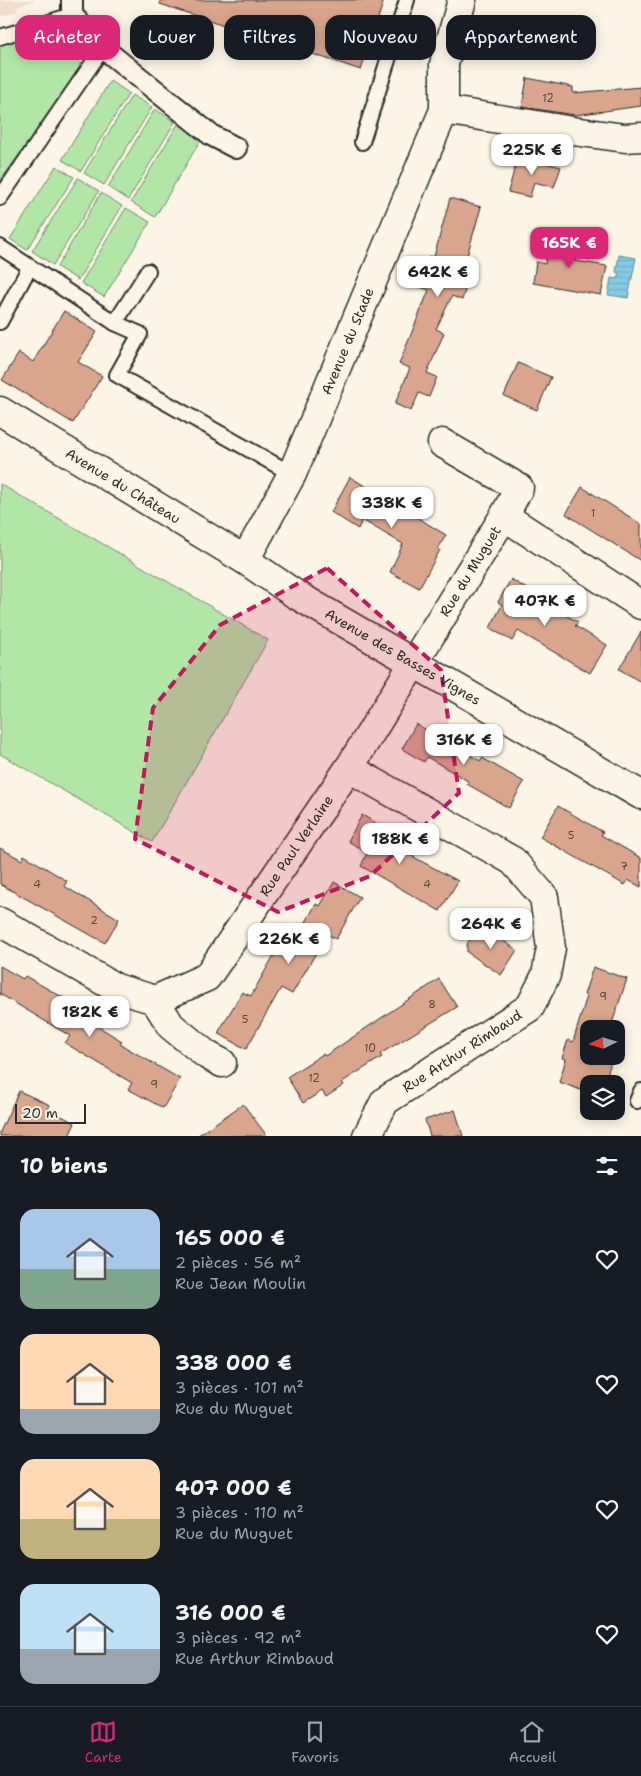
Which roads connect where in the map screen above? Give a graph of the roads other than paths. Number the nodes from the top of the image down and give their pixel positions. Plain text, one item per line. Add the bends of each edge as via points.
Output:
1 (407, 0) edge
2 (462, 0) edge
3 (72, 8) edge
4 (0, 36) edge
5 (95, 60) edge
6 (118, 60) edge
7 (444, 110) junction
8 (641, 137) edge
9 (362, 142) dead end
10 (236, 148) dead end
11 (0, 198) edge
12 (0, 247) edge
13 (30, 268) junction
14 (148, 271) dead end
15 (0, 322) edge
16 (115, 323) junction
17 (0, 411) edge
18 (442, 443) dead end
19 (292, 474) junction
20 (504, 516) junction
21 (245, 560) junction
22 (641, 605) edge
23 (413, 664) junction
24 (349, 768) junction
25 (641, 795) edge
26 (0, 922) edge
27 (155, 1000) junction
28 (222, 1063) dead end
29 (367, 1136) edge

1 - 9 lane
2 - 7 street, Avenue du Stade via 444,64
3 - 4 lane
5 - 11 lane
6 - 10 street via 211,135
7 - 8 street via 573,132
7 - 19 street, Avenue du Stade
12 - 13 lane
13 - 15 lane
13 - 16 lane
14 - 16 lane
16 - 19 lane via 140,334 117,374
17 - 21 street, Avenue du Château
18 - 20 street via 519,488
19 - 21 street, Avenue du Stade
20 - 22 street, Rue du Muguet
20 - 23 street, Rue du Muguet
21 - 23 street, Avenue des Basses Vignes
23 - 24 street, Rue Paul Verlaine
23 - 25 street, Avenue des Basses Vignes
24 - 27 street, Rue Paul Verlaine via 207,977
24 - 29 street, Rue Arthur Rimbaud via 513,861 544,897 551,948 546,975 530,1007 385,1101
26 - 27 street via 116,988
27 - 28 street via 171,1026

